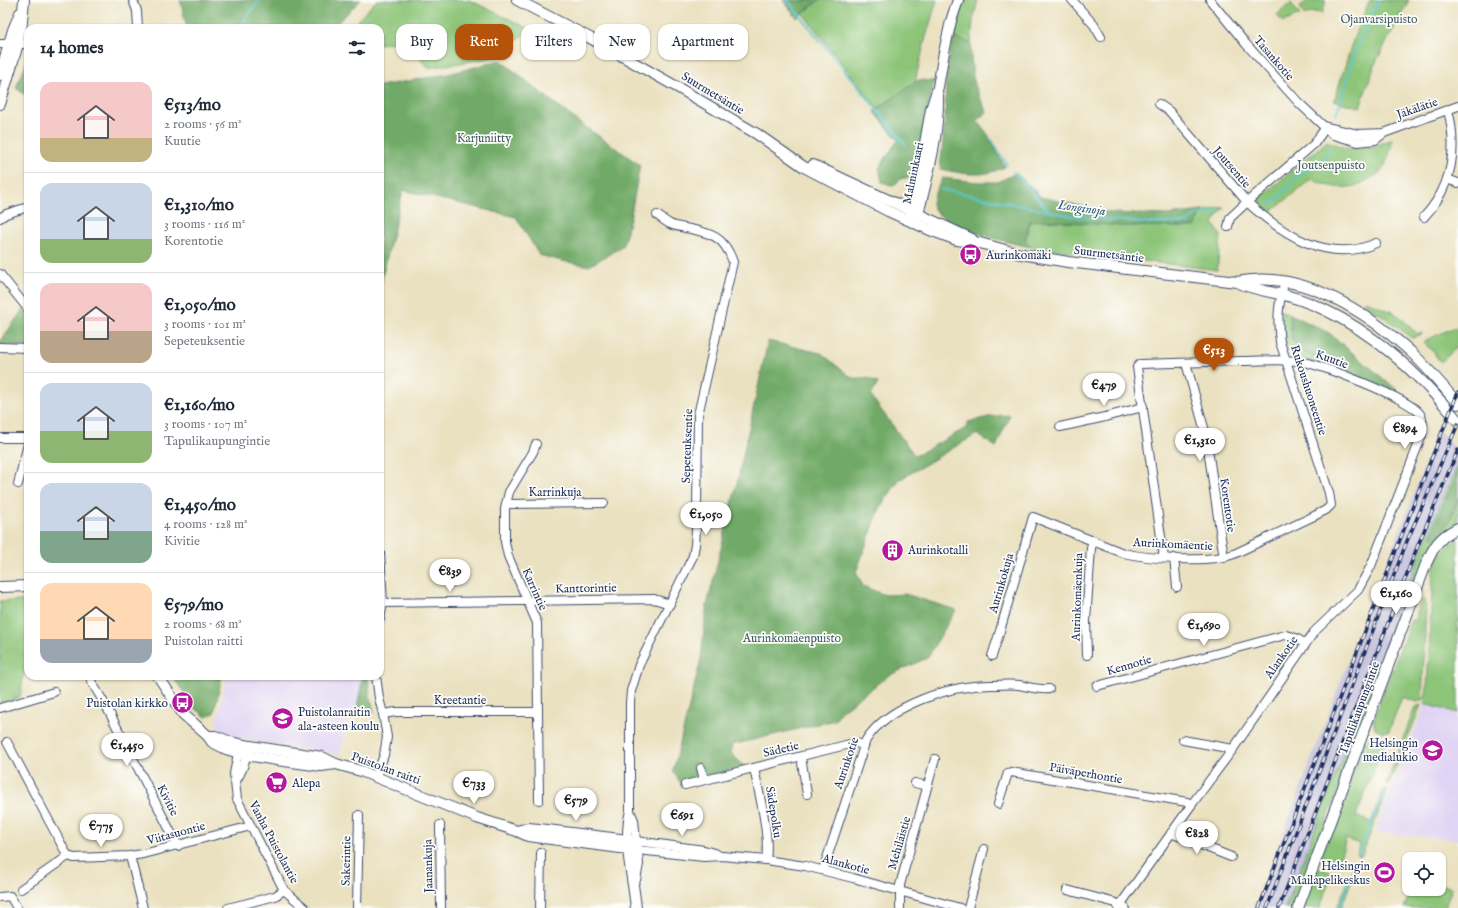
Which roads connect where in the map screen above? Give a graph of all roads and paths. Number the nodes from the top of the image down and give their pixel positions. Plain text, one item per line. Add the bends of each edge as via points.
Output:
1 (133, 0) edge
2 (517, 0) edge
3 (958, 0) edge
4 (1072, 0) edge
5 (1210, 0) edge
6 (23, 4) edge
7 (138, 24) edge
8 (1101, 37) dead end
9 (14, 44) edge
10 (0, 75) edge
11 (0, 104) edge
12 (1159, 104) dead end
13 (1458, 106) edge
14 (1448, 110) junction
15 (1326, 127) junction
16 (1447, 179) junction
17 (1458, 183) edge
18 (1247, 202) junction
19 (24, 208) edge
20 (658, 215) dead end
21 (913, 215) junction
22 (1424, 217) dead end
23 (0, 218) edge
24 (1228, 227) dead end
25 (1376, 243) dead end
26 (0, 274) edge
27 (1285, 281) junction
28 (1237, 282) junction
29 (1281, 294) junction
30 (24, 304) edge
31 (0, 347) edge
32 (24, 348) edge
33 (1286, 361) junction
34 (1186, 363) junction
35 (1458, 404) edge
36 (1143, 407) junction
37 (1413, 407) joint
38 (1458, 421) edge
39 (1060, 427) dead end
40 (0, 438) edge
41 (24, 438) edge
42 (536, 444) dead end
43 (24, 460) edge
44 (18, 484) dead end
45 (604, 503) dead end
46 (506, 504) junction
47 (1331, 505) joint
48 (1032, 517) joint
49 (1458, 528) edge
50 (1093, 540) junction
51 (1164, 558) junction
52 (1174, 558) junction
53 (1224, 558) junction
54 (24, 586) edge
55 (0, 587) edge
56 (1177, 587) dead end
57 (527, 601) junction
58 (384, 603) edge
59 (670, 604) junction
60 (1305, 644) junction
61 (1087, 655) dead end
62 (992, 656) dead end
63 (160, 680) edge
64 (376, 680) edge
65 (91, 681) dead end
66 (1097, 686) dead end
67 (1049, 689) dead end
68 (54, 692) dead end
69 (0, 708) edge
70 (538, 712) junction
71 (383, 714) junction
72 (1183, 740) dead end
73 (7, 742) dead end
74 (864, 745) junction
75 (1233, 748) junction
76 (242, 751) junction
77 (801, 757) junction
78 (935, 759) dead end
79 (701, 768) dead end
80 (754, 768) junction
81 (376, 777) junction
82 (704, 780) junction
83 (916, 783) dead end
84 (685, 785) dead end
85 (928, 786) junction
86 (808, 794) dead end
87 (539, 800) dead end
88 (998, 804) dead end
89 (1192, 804) junction
90 (358, 815) dead end
91 (440, 825) dead end
92 (251, 826) junction
93 (1170, 833) junction
94 (632, 845) junction
95 (178, 846) junction
96 (984, 849) dead end
97 (541, 852) dead end
98 (68, 856) junction
99 (130, 856) junction
100 (1231, 857) dead end
101 (766, 860) junction
102 (823, 870) junction
103 (21, 889) dead end
104 (284, 890) junction
105 (1067, 890) dead end
106 (900, 891) junction
107 (0, 898) edge
108 (1121, 907) edge
109 (17, 908) edge
110 (143, 908) edge
111 (228, 908) edge
112 (305, 908) edge
113 (357, 908) edge
114 (441, 908) edge
115 (540, 908) edge
116 (636, 908) edge
117 (900, 908) edge
118 (960, 908) edge
119 (968, 908) edge
120 (1298, 908) edge

1 - 7 street
2 - 21 main road, Suurmetsäntie via 677,87 757,134 804,167
3 - 21 main road, Malminkaari via 949,29 938,87 938,110 930,162
4 - 8 street
5 - 15 street, Tasankotie via 1294,98 1315,120
6 - 9 main road via 21,32
9 - 10 main road
9 - 11 main road
12 - 18 street, Joutsentie via 1169,111
13 - 14 street, Jäkälätie
14 - 15 street, Jäkälätie via 1384,133 1375,140 1358,142 1333,135
14 - 16 street via 1454,145 1452,166
15 - 18 street, Joutsentie via 1314,144
16 - 17 street
16 - 22 street via 1432,208
18 - 24 street via 1230,218
18 - 25 street via 1287,234 1312,245 1347,250 1368,247
19 - 23 street
20 - 59 street, Sepeteuksentie via 671,225 717,237 733,262 698,415 695,545 689,565
21 - 28 main road, Suurmetsäntie via 980,243 1016,253 1068,262
26 - 30 street
27 - 28 main road, Suurmetsäntie
27 - 29 street, Rukoushuoneentie
27 - 35 main road, Suurmetsäntie via 1332,298 1357,311 1384,330 1412,352
28 - 29 main road, Suurmetsäntie
29 - 33 street, Rukoushuoneentie via 1278,326
29 - 38 main road, Suurmetsäntie via 1323,309 1352,325 1399,359
31 - 32 street
33 - 34 street, Kuutie
33 - 37 street, Kuutie via 1317,366
33 - 47 street, Rukoushuoneentie
34 - 36 street, Kuutie via 1140,364 1137,367
34 - 53 street, Korentotie via 1206,435
36 - 39 street
36 - 51 street
37 - 60 street, Alankotie via 1420,415 1422,435 1371,566 1358,590 1326,619
40 - 41 street
42 - 46 street, Karrintie via 509,492
43 - 44 street
45 - 46 street, Karrinkuja
46 - 57 street, Karrintie via 506,551
47 - 53 street, Aurinkomäentie via 1312,517
48 - 50 street, Aurinkomäentie
48 - 62 street, Aurinkokuja
49 - 120 main road, Tapulikaupungintie via 1438,541 1426,564
50 - 51 street, Aurinkomäentie via 1134,556
50 - 61 street, Aurinkomäenkuja via 1086,622
51 - 52 street, Aurinkomäentie
52 - 53 street, Aurinkomäentie
52 - 56 street
54 - 55 main road
57 - 58 street, Kanttorintie
57 - 59 street, Kanttorintie via 654,599
57 - 70 street, Karrintie via 537,623
59 - 94 street, Sepeteuksentie via 639,665 631,691 630,811 634,820
60 - 66 street, Kennotie via 1285,635
60 - 75 street, Alankotie
63 - 76 main road, Puistolan raitti via 177,707 212,742 226,749
64 - 71 street
65 - 95 street, Kivitie
67 - 74 street, Aurinkotie via 990,685 939,692 888,718 871,732
68 - 69 street
70 - 71 street, Kreetantie
70 - 87 street, Karrintie
71 - 81 street via 386,746
72 - 75 street
73 - 98 street
74 - 77 street, Sädetie via 846,745
74 - 102 street, Aurinkotie
75 - 89 street, Alankotie
76 - 81 main road, Puistolan raitti via 321,766 336,764
76 - 92 street, Vanha Puistolantie via 234,774 237,798
77 - 80 street, Sädetie
77 - 86 street
78 - 85 street, Mehiläistie
79 - 82 street
80 - 82 street, Sädetie
80 - 101 street, Sädepolku via 767,847
81 - 94 main road, Puistolan raitti via 477,818 517,831 539,829
82 - 84 street, Sädetie
83 - 85 street
85 - 106 street, Mehiläistie
88 - 89 street, Päiväperhontie via 1008,773 1011,772
89 - 93 street, Alankotie
90 - 113 street, Sakerintie
91 - 114 street, Jaanankuja
92 - 95 street, Viitasuontie
92 - 104 street, Vanha Puistolantie
93 - 100 street
93 - 108 street, Alankotie
94 - 101 street, Alankotie via 704,850 722,856
94 - 116 main road via 638,864 634,883
95 - 99 street, Viitasuontie
96 - 119 street
97 - 115 street
98 - 99 street, Viitasuontie via 77,859
98 - 103 street
99 - 110 street
101 - 102 street, Alankotie
102 - 106 street, Alankotie
104 - 111 street via 275,896
104 - 112 street, Vanha Puistolantie
105 - 108 street
106 - 117 street, Mehiläistie
106 - 118 street, Alankotie
107 - 109 street via 10,896

